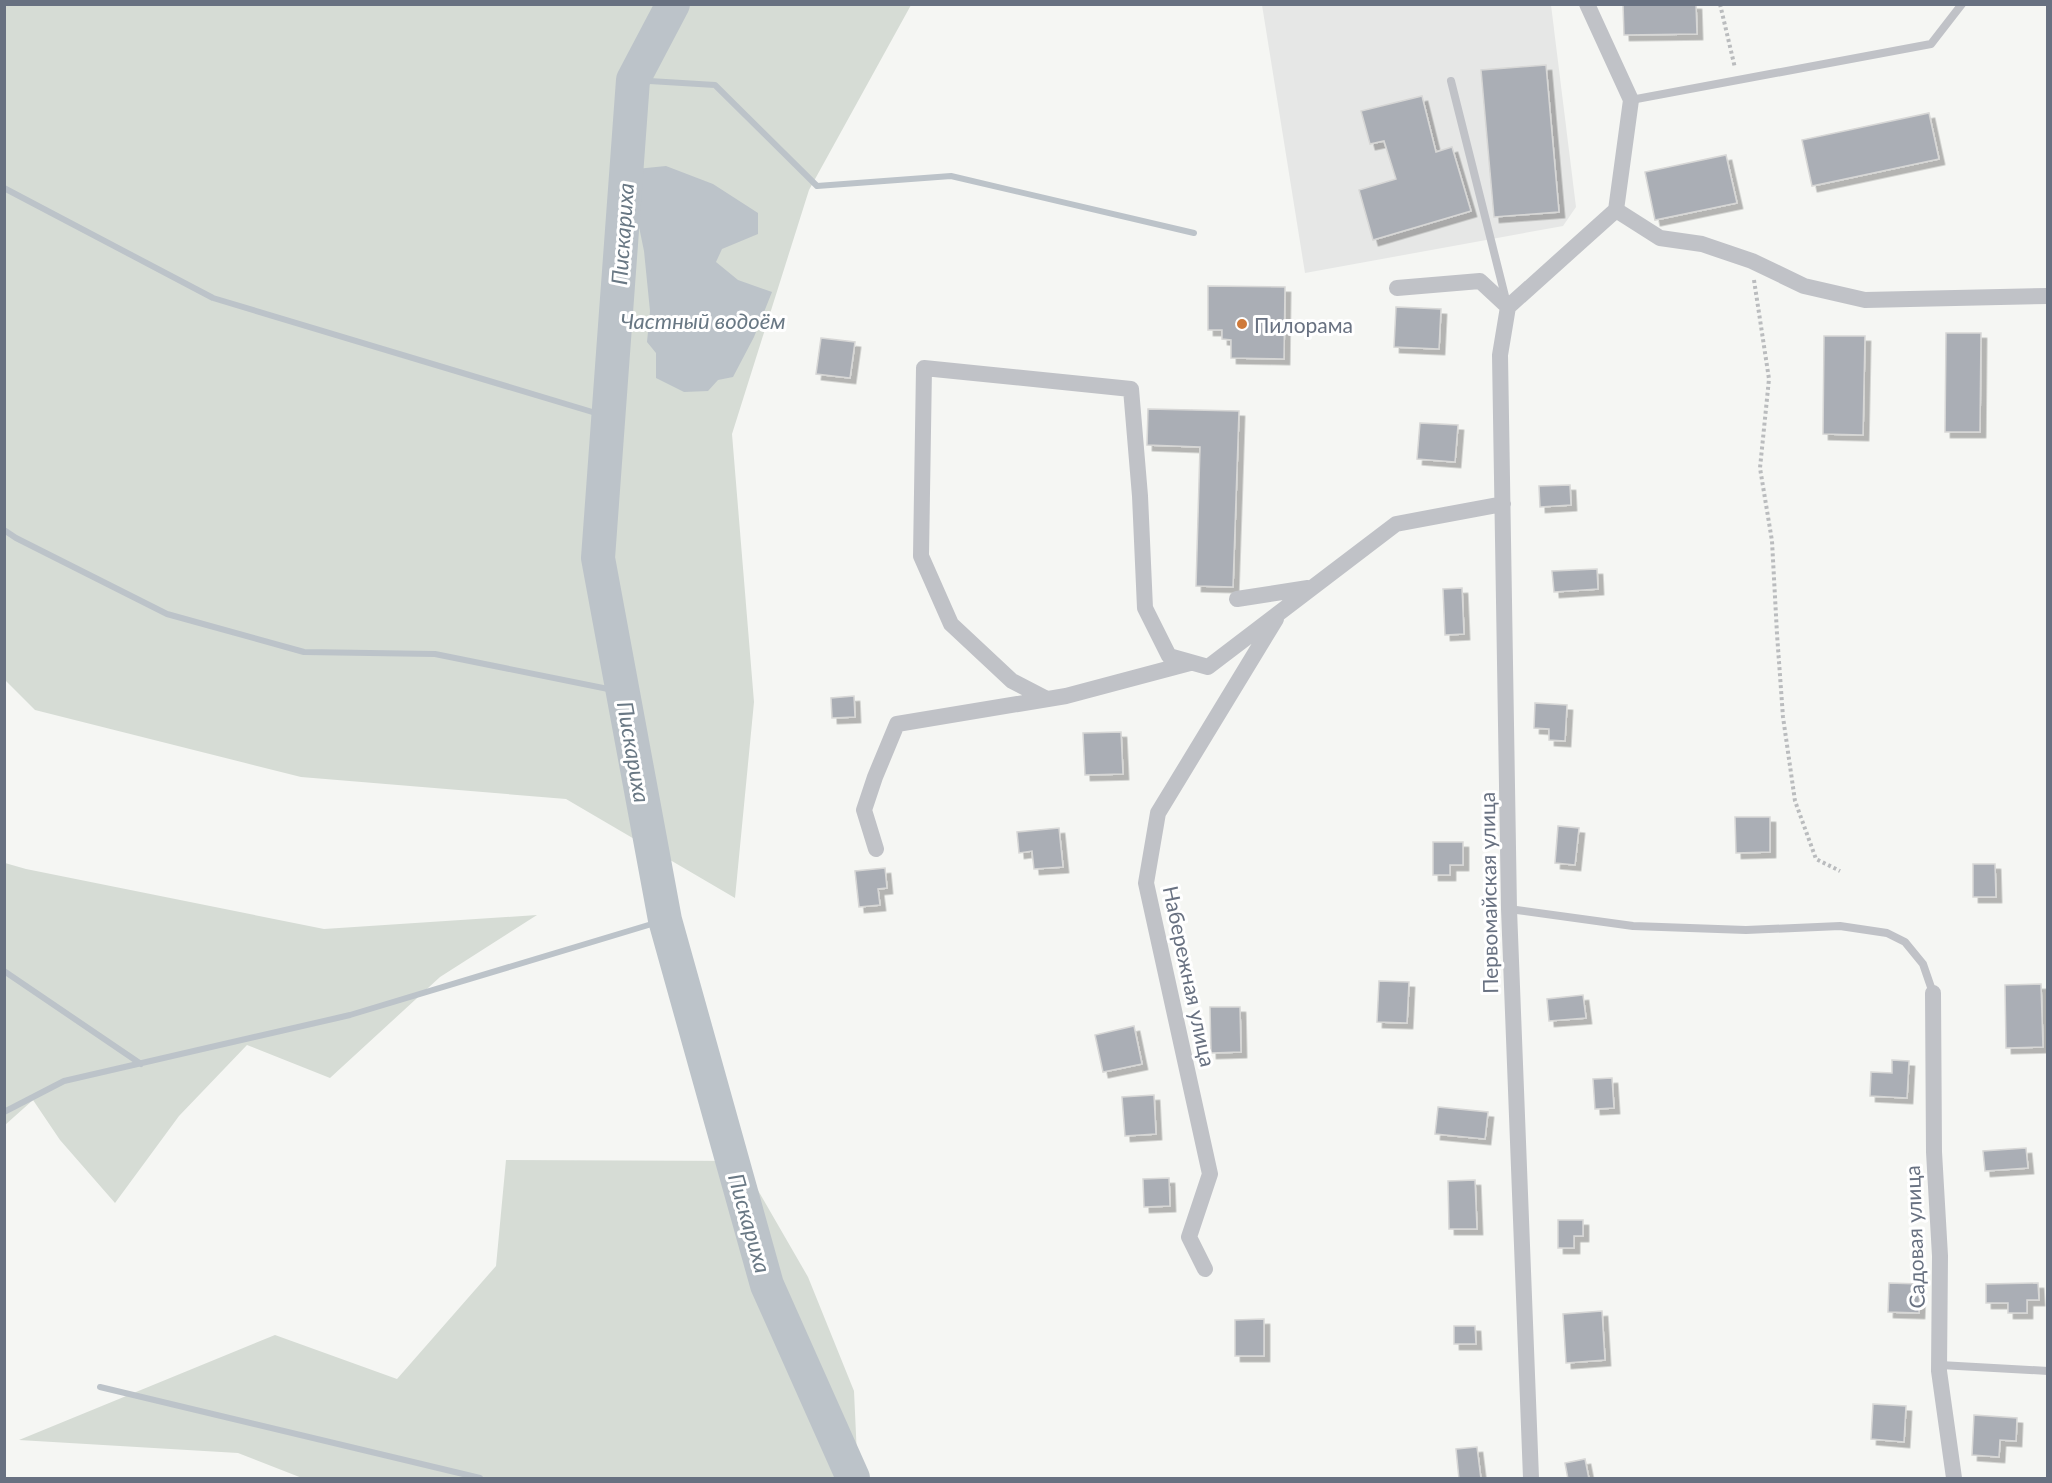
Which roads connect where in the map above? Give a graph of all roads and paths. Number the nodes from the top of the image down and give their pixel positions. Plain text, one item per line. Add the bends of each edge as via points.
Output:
1 (1587, 4) edge
2 (1720, 4) edge
3 (1962, 4) edge
4 (1451, 81) dead end
5 (1737, 81) junction
6 (1631, 100) junction
7 (1617, 210) junction
8 (1752, 261) junction
9 (1397, 288) dead end
10 (2048, 296) edge
11 (1508, 307) junction
12 (1503, 504) junction
13 (1312, 587) junction
14 (1237, 599) dead end
15 (1281, 611) junction
16 (1191, 662) junction
17 (1047, 699) junction
18 (876, 849) dead end
19 (1840, 871) dead end
20 (1509, 909) junction
21 (1933, 993) joint
22 (1205, 1269) dead end
23 (1940, 1365) junction
24 (2048, 1371) edge
25 (1531, 1479) edge
26 (1953, 1479) edge

1 - 6 street
2 - 5 path
3 - 5 lane via 1931,44
4 - 11 lane
5 - 6 lane
6 - 7 street
7 - 8 street via 1660,238 1702,244
7 - 11 street
8 - 10 street via 1804,286 1865,300
8 - 19 path via 1769,379 1760,468 1772,541 1782,705 1795,801 1816,859
9 - 11 street via 1480,281
11 - 12 street, Первомайская улица via 1500,355
12 - 13 street via 1396,524
12 - 20 street, Первомайская улица
13 - 14 street
13 - 15 street
15 - 16 street via 1208,667
15 - 22 street, Набережная улица via 1158,813 1146,883 1210,1174 1189,1237
16 - 17 street
16 - 17 street via 1169,656 1145,609 1131,389 924,368 921,556 951,624 1012,681
17 - 18 street via 897,724 864,810
20 - 21 lane via 1633,926 1746,930 1840,926 1887,933 1905,942 1923,964
20 - 25 street, Первомайская улица
21 - 23 street, Садовая улица
23 - 24 lane
23 - 26 street, Садовая улица

